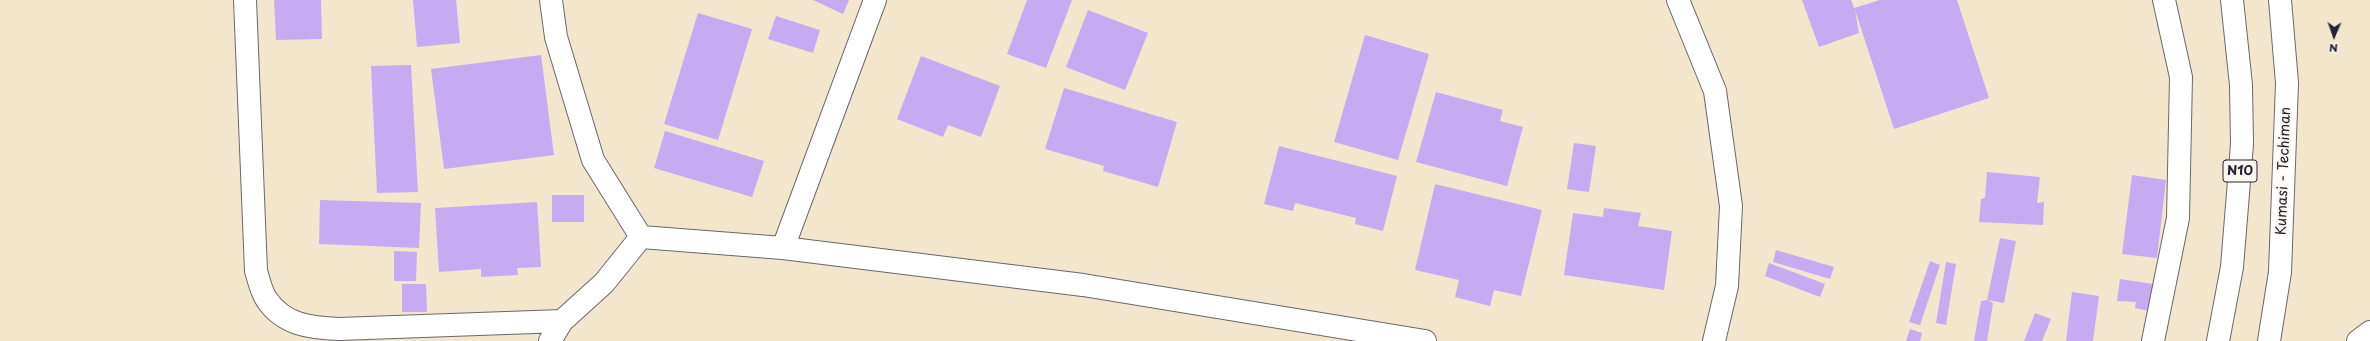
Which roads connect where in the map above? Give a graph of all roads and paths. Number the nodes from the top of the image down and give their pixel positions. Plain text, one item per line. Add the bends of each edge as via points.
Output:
1 (245, 0) edge
2 (551, 0) edge
3 (875, 0) edge
4 (1678, 0) edge
5 (2164, 0) edge
6 (2232, 0) edge
7 (2280, 0) edge
8 (641, 236) junction
9 (783, 248) junction
10 (562, 321) junction
11 (2370, 332) edge
12 (550, 341) edge
13 (1425, 341) edge
14 (1714, 341) edge
15 (2153, 341) edge
16 (2218, 341) edge
17 (2269, 341) edge
18 (2358, 341) edge

1 - 10 main road via 256,271 266,299 281,316 309,328 339,329
2 - 8 main road via 556,37 593,160
3 - 9 main road
4 - 14 main road via 1715,91 1731,206 1727,286
5 - 15 main road via 2180,77 2178,218
6 - 16 main road, N10 via 2241,85 2242,144 2232,267
7 - 17 main road, Kumasi - Techiman via 2287,83 2280,272
8 - 9 main road
8 - 10 main road via 604,283
9 - 13 main road via 1083,285
10 - 12 main road
11 - 18 main road

